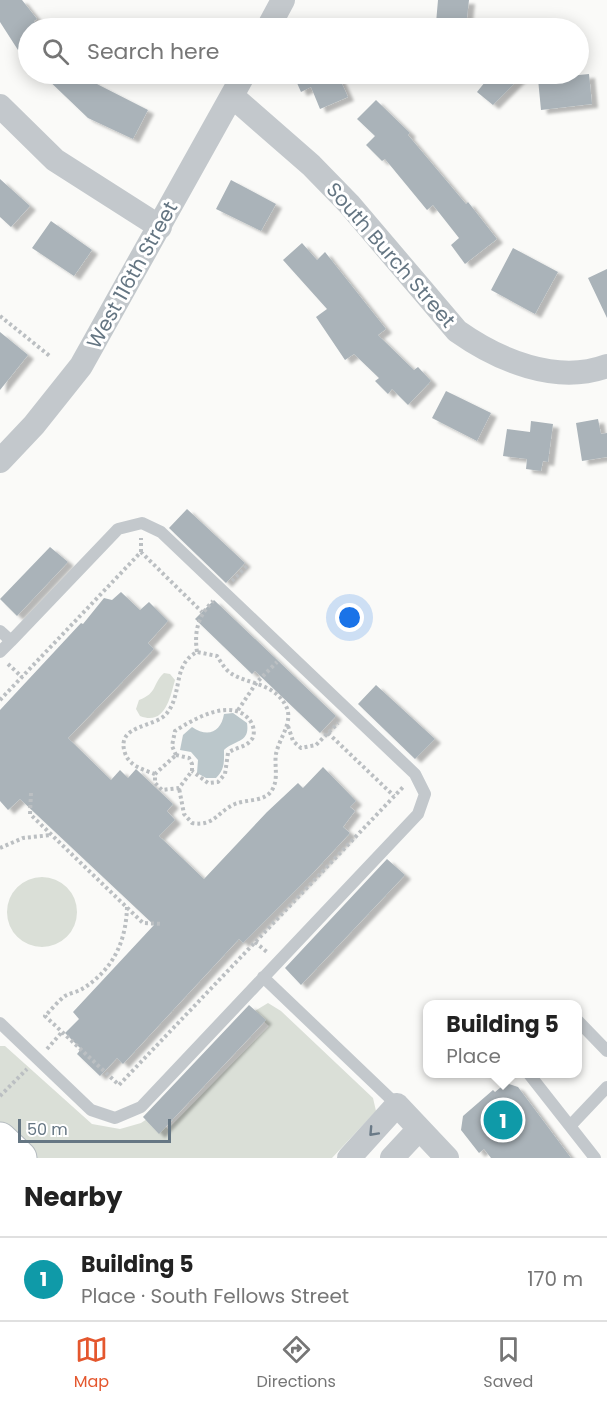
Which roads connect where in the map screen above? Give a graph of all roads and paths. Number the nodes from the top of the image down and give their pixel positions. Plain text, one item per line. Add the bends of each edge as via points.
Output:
1 (283, 0) edge
2 (273, 18) edge
3 (239, 84) edge
4 (232, 96) junction
5 (0, 106) edge
6 (160, 227) junction
7 (0, 316) edge
8 (51, 357) dead end
9 (607, 366) edge
10 (0, 461) edge
11 (202, 612) dead end
12 (0, 631) edge
13 (10, 641) junction
14 (0, 652) edge
15 (287, 652) junction
16 (8, 664) dead end
17 (22, 677) junction
18 (257, 682) junction
19 (0, 700) edge
20 (238, 710) junction
21 (349, 711) junction
22 (288, 725) junction
23 (328, 733) junction
24 (176, 755) junction
25 (192, 771) junction
26 (155, 774) junction
27 (407, 782) dead end
28 (179, 788) junction
29 (31, 793) dead end
30 (394, 796) junction
31 (52, 835) junction
32 (0, 848) edge
33 (127, 907) junction
34 (163, 924) dead end
35 (255, 942) junction
36 (269, 955) dead end
37 (263, 977) junction
38 (0, 1023) edge
39 (582, 1025) edge
40 (62, 1032) junction
41 (46, 1049) dead end
42 (607, 1051) edge
43 (30, 1066) dead end
44 (532, 1078) edge
45 (607, 1087) edge
46 (0, 1096) edge
47 (397, 1106) junction
48 (570, 1125) junction
49 (419, 1129) junction
50 (0, 1139) edge
51 (20, 1158) edge
52 (349, 1158) edge
53 (392, 1158) edge
54 (447, 1158) edge
55 (595, 1158) edge

1 - 2 street
3 - 4 street, West 116th Street
4 - 6 street, West 116th Street
4 - 9 street, South Burch Street via 311,165 457,331 479,347 509,362 539,369 573,371
5 - 6 street via 55,160
6 - 10 street, West 116th Street via 81,366
7 - 8 path
11 - 17 path via 141,552
12 - 13 lane
13 - 14 lane
13 - 15 lane via 118,529 142,523 161,532
15 - 18 path
15 - 21 lane
16 - 17 path
17 - 19 path
18 - 20 path
18 - 22 path via 286,707
18 - 26 path via 232,674 217,656 208,652 188,657 182,664 168,713 128,733 124,742 125,754 132,763
20 - 24 path via 201,717 175,731 172,746
20 - 25 path via 254,727 252,738 245,746 228,753 225,774 218,782 208,783
21 - 23 path
21 - 37 lane via 418,776 425,794 418,814
22 - 23 path via 293,741 301,748 316,745
22 - 28 path via 275,756 272,791 261,799 232,805 216,820 202,825 192,823 184,814
23 - 30 path
24 - 25 path via 189,758
24 - 26 path
25 - 28 path
26 - 28 path via 155,783 162,790
27 - 30 path
29 - 31 path via 30,814
30 - 35 path
31 - 32 path via 23,838
31 - 33 path
33 - 34 path via 144,923
33 - 40 path via 126,932 101,975 65,996 45,1016
35 - 36 path
35 - 40 path via 119,1086
37 - 38 lane via 141,1107 115,1118 91,1110
37 - 47 lane
39 - 42 lane
40 - 41 path
43 - 46 path
44 - 48 lane
45 - 48 lane
47 - 49 street
47 -> 52 street
48 - 55 lane
49 - 53 street
49 - 54 street
50 - 51 main road

